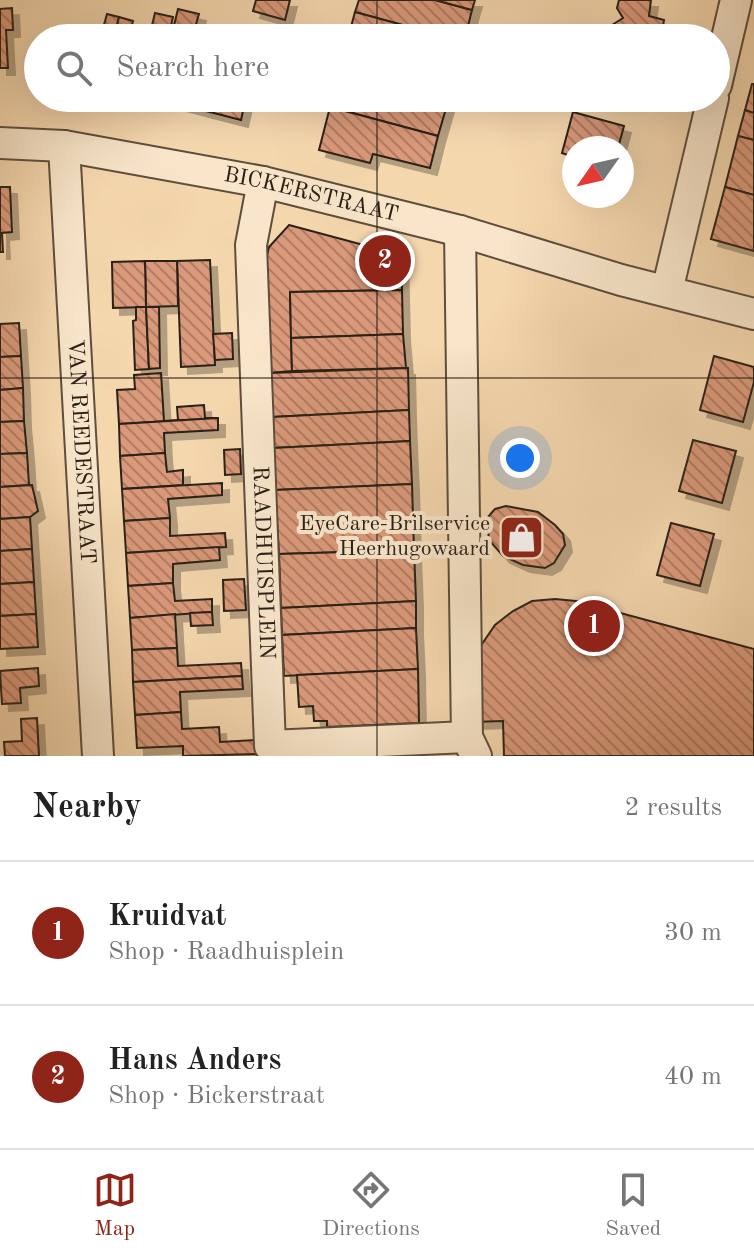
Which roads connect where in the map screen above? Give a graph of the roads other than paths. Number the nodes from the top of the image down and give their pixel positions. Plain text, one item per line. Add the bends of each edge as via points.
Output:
1 (736, 0) edge
2 (730, 26) edge
3 (710, 112) edge
4 (0, 143) edge
5 (64, 146) junction
6 (263, 182) junction
7 (460, 231) junction
8 (667, 291) junction
9 (754, 314) edge
10 (472, 746) edge
11 (98, 756) edge

1 - 2 street
3 - 8 street
4 - 5 street, BICKERSTRAAT
5 - 6 street, BICKERSTRAAT
5 - 11 street, VAN REEDESTRAAT
6 - 7 street, BICKERSTRAAT
6 - 10 street, RAADHUISPLEIN via 251,245 270,746
7 - 8 street, BICKERSTRAAT
7 - 10 street, RAADHUISPLEIN
8 - 9 street, BICKERSTRAAT

